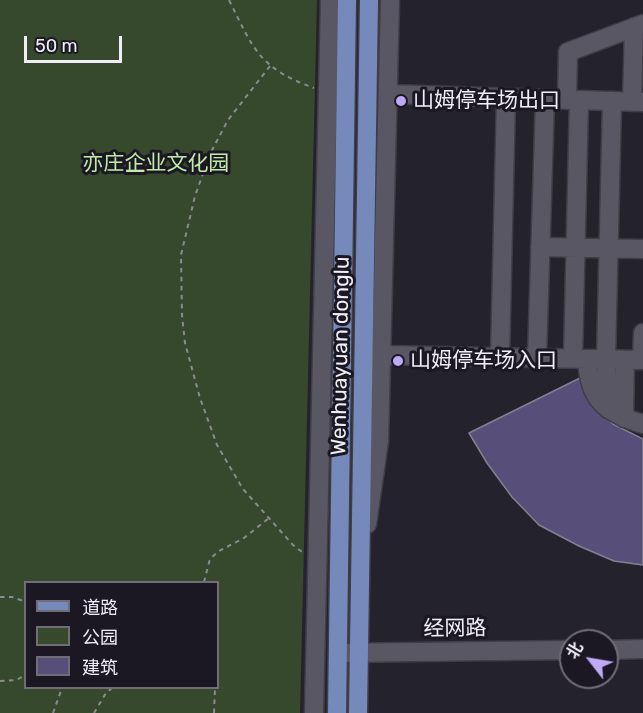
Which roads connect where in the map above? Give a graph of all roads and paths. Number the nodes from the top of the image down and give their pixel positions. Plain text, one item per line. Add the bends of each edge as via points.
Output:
1 (229, 0) edge
2 (330, 0) edge
3 (347, 0) edge
4 (369, 0) edge
5 (390, 0) edge
6 (638, 26) edge
7 (270, 66) junction
8 (328, 92) junction
9 (388, 94) junction
10 (506, 98) junction
11 (545, 99) junction
12 (573, 100) junction
13 (612, 101) junction
14 (638, 102) edge
15 (540, 247) junction
16 (643, 249) edge
17 (643, 333) edge
18 (322, 338) junction
19 (382, 355) junction
20 (500, 357) junction
21 (537, 358) junction
22 (580, 359) junction
23 (606, 359) junction
24 (637, 360) edge
25 (342, 392) junction
26 (616, 414) junction
27 (643, 424) edge
28 (269, 518) junction
29 (316, 562) junction
30 (361, 565) junction
31 (204, 581) edge
32 (0, 597) edge
33 (24, 601) edge
34 (643, 649) edge
35 (559, 650) edge
36 (619, 650) edge
37 (359, 652) junction
38 (339, 653) junction
39 (24, 676) edge
40 (0, 681) edge
41 (61, 689) edge
42 (110, 689) edge
43 (215, 689) edge
44 (52, 713) edge
45 (94, 713) edge
46 (214, 713) edge
47 (314, 713) edge
48 (338, 713) edge
49 (358, 713) edge

1 - 7 path via 251,45
2 - 8 street
3 - 25 main road, Wenhuayuan donglu
4 - 30 main road, Wenhuayuan donglu
5 - 9 street
6 - 12 street via 568,52
6 - 14 street
7 - 8 path via 290,80
7 - 28 path via 228,120 210,154 181,255 185,343 200,398 217,445 243,489
8 - 18 street
9 - 10 street
9 - 19 street
10 - 11 street
10 - 20 street
11 - 12 street
11 - 15 street
12 - 13 street
12 - 22 street
13 - 14 street
13 - 23 street
15 - 16 street
15 - 21 street
17 - 24 street
18 - 25 street
18 - 29 street
19 - 20 street
19 - 30 street via 379,441
20 - 21 street
21 - 22 street
22 - 23 street
22 - 26 street via 593,393
23 - 24 street
23 - 26 street
24 - 26 street
25 - 38 main road, Wenhuayuan donglu
26 - 27 street
28 - 29 path via 293,545
28 - 31 path via 210,559
29 - 47 street
30 - 37 main road, Wenhuayuan donglu
32 - 33 path
34 - 36 street
35 - 37 street, 经网路
37 - 38 street, 经网路
37 - 49 main road, Wenhuayuan donglu
38 - 48 main road, Wenhuayuan donglu
39 - 40 path
41 - 44 path
42 - 45 path
43 - 46 path

